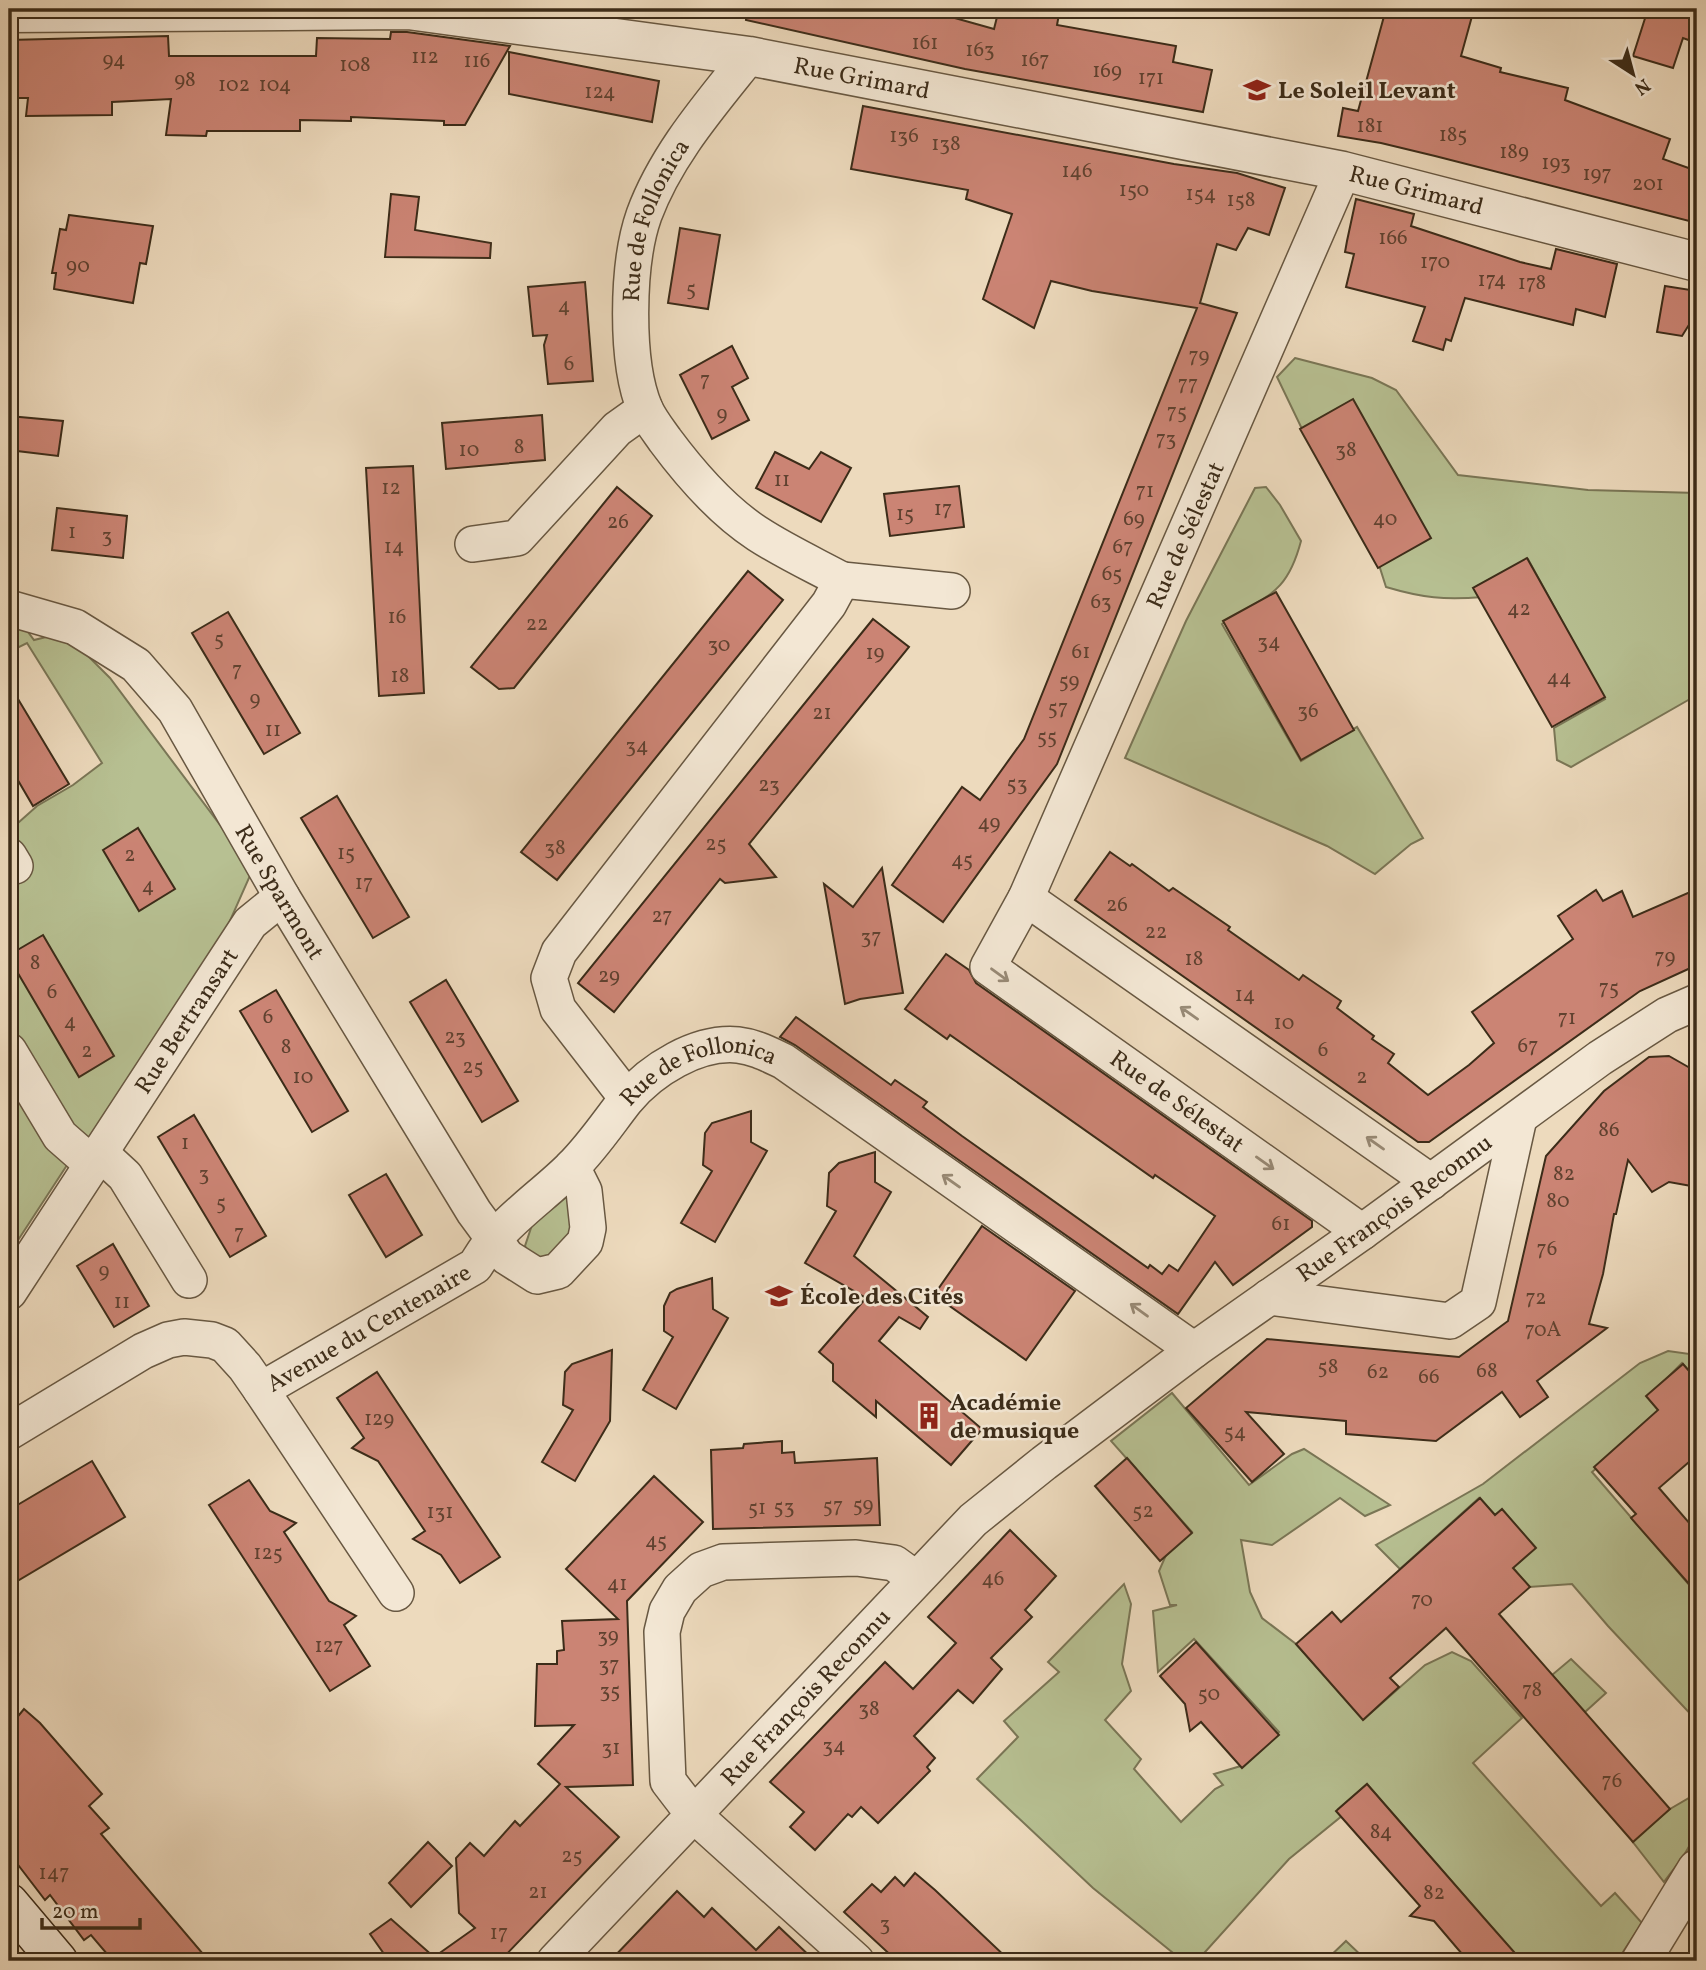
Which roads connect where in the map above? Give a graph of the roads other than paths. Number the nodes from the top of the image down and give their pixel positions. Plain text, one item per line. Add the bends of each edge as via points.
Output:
1 (9, 13) edge
2 (749, 56) junction
3 (1343, 171) junction
4 (1697, 262) edge
5 (645, 409) junction
6 (474, 544) dead end
7 (842, 580) junction
8 (952, 591) dead end
9 (9, 608) edge
10 (282, 897) junction
11 (1026, 898) junction
12 (1682, 1009) edge
13 (1697, 1034) edge
14 (9, 1051) edge
15 (627, 1098) junction
16 (1519, 1118) junction
17 (96, 1158) junction
18 (572, 1167) junction
19 (1431, 1182) junction
20 (1362, 1232) junction
21 (494, 1239) junction
22 (189, 1280) dead end
23 (9, 1292) edge
24 (1269, 1297) junction
25 (1194, 1350) junction
26 (261, 1390) junction
27 (9, 1432) edge
28 (916, 1579) junction
29 (396, 1593) dead end
30 (694, 1815) junction
31 (1697, 1869) edge
32 (9, 1903) edge
33 (58, 1961) edge
34 (555, 1961) edge
35 (856, 1961) edge
36 (1641, 1961) edge

1 - 2 street, Rue Grimard via 408,10
2 - 3 street, Rue Grimard
2 - 5 street, Rue de Follonica via 691,130 644,216 635,255 632,347
3 - 4 street, Rue Grimard
3 - 11 street, Rue de Sélestat
5 - 6 street via 617,429 517,538
5 - 7 street, Rue de Follonica via 683,464 734,516
7 - 8 street, Rue de Follonica
7 - 15 street, Rue de Follonica via 829,604 559,952 549,978 558,1009
9 - 10 street, Rue Sparmont via 75,627 136,665 175,710
10 - 17 street, Rue Bertransart via 250,923
10 - 21 street, Rue Sparmont
19 -> 11 street
11 -> 20 street, Rue de Sélestat via 988,967
12 - 13 street
12 - 16 street, Rue François Reconnu via 1600,1058
14 - 17 street via 60,1136
15 - 18 street, Avenue du Centenaire via 598,1140
25 -> 15 street, Rue de Follonica via 761,1050 723,1045 679,1058
16 - 19 street, Rue François Reconnu
16 - 24 street, Rue François Reconnu via 1478,1302 1450,1321
17 - 22 street via 125,1176
17 - 23 street, Rue Bertransart
18 - 21 street, Avenue du Centenaire
18 - 21 street, Avenue du Centenaire via 584,1191 588,1228 585,1241 558,1271 537,1276 507,1257
19 - 20 street, Rue François Reconnu
20 - 24 street, Rue François Reconnu
21 - 26 street, Avenue du Centenaire via 475,1266
24 - 25 street, Rue François Reconnu
25 - 28 street, Rue François Reconnu via 973,1520
26 - 27 street via 225,1345 184,1337 143,1351
26 - 29 street, Avenue du Centenaire
28 - 30 street, Rue François Reconnu
28 - 30 street via 894,1563 856,1558 723,1562 701,1570 680,1589 662,1632 667,1781
30 - 34 street, Rue François Reconnu
30 - 35 street
31 - 36 street
32 - 33 street

